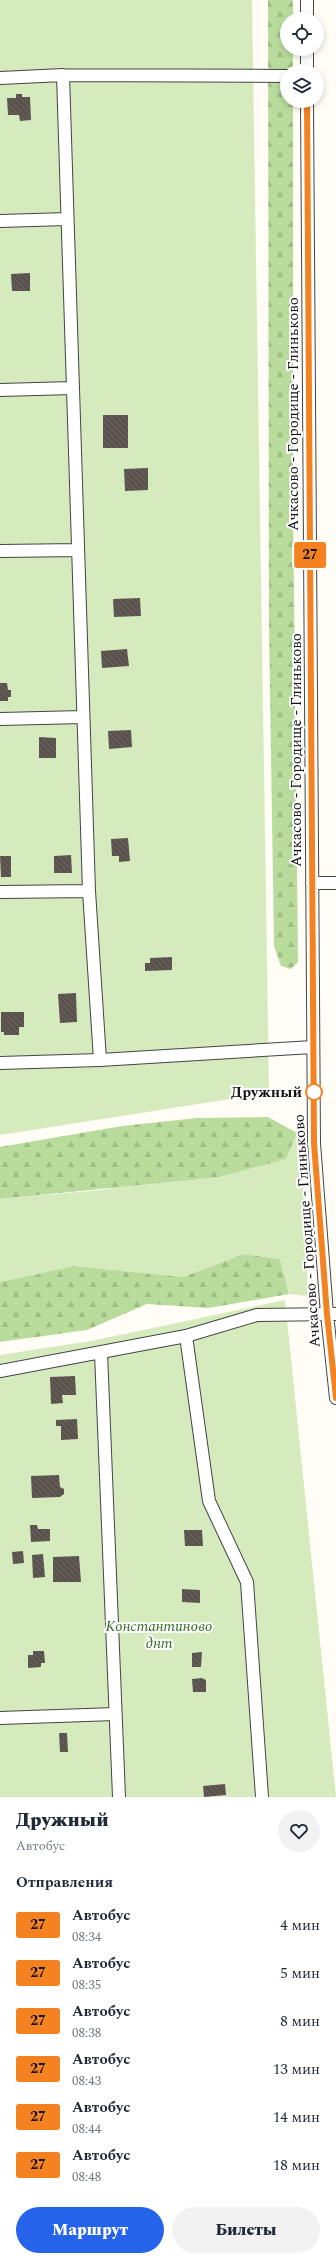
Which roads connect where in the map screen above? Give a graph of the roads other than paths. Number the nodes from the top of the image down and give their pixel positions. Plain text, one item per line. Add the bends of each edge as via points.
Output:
1 (307, 0) edge
2 (307, 12) edge
3 (63, 75) junction
4 (280, 76) edge
5 (0, 78) edge
6 (308, 108) edge
7 (67, 219) junction
8 (0, 221) edge
9 (73, 388) junction
10 (0, 390) edge
11 (78, 550) junction
12 (0, 551) edge
13 (83, 717) junction
14 (0, 720) edge
15 (312, 883) junction
16 (336, 883) edge
17 (89, 891) junction
18 (0, 892) edge
19 (314, 1047) junction
20 (100, 1060) junction
21 (0, 1063) edge
22 (331, 1314) edge
23 (186, 1336) junction
24 (101, 1353) junction
25 (0, 1371) edge
26 (336, 1398) edge
27 (115, 1714) junction
28 (0, 1718) edge
29 (119, 1797) edge
30 (262, 1797) edge

1 - 2 street
3 - 4 street
3 - 5 street
3 - 7 street
6 - 15 street, Ачкасово - Городище - Глиньково
7 - 8 street
7 - 9 street
9 - 10 street
9 - 11 street
11 - 12 street
11 - 13 street
13 - 14 street
13 - 17 street
15 - 16 street
15 - 19 street, Ачкасово - Городище - Глиньково
17 - 18 street
17 - 20 street
19 - 20 street
19 - 22 street, Ачкасово - Городище - Глиньково via 314,1143
20 - 21 street
22 - 23 street via 257,1315
22 - 26 street, Ачкасово - Городище - Глиньково
23 - 24 street
23 - 30 street via 209,1501 247,1582
24 - 25 street
24 - 27 street
27 - 28 street
27 - 29 street

